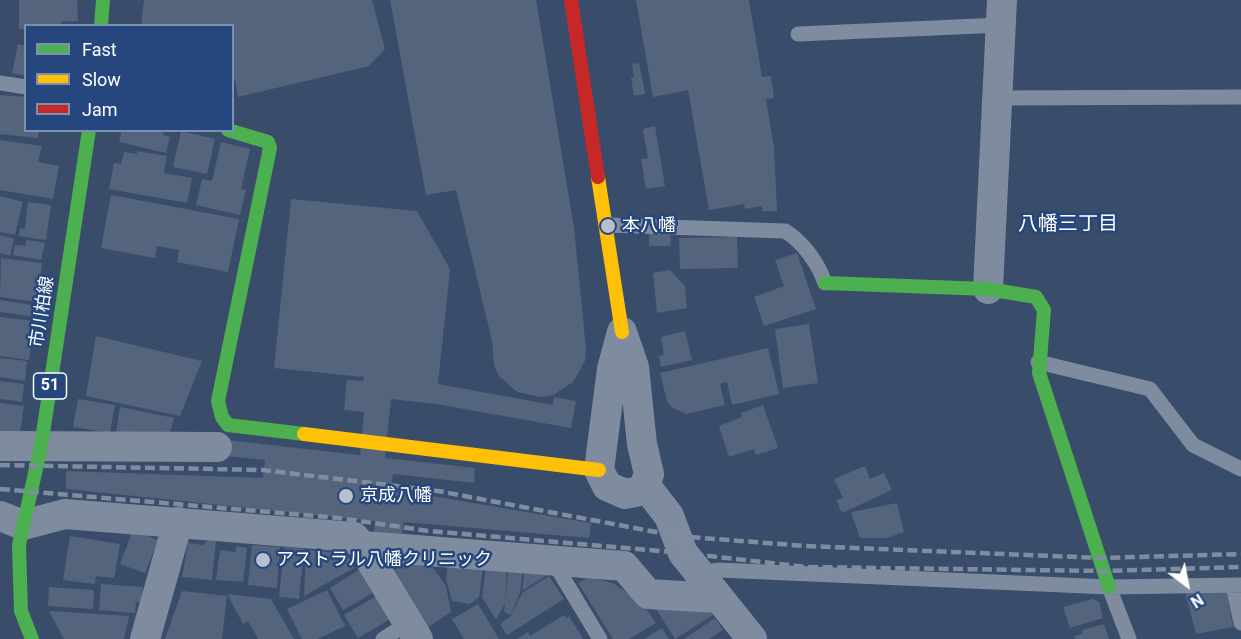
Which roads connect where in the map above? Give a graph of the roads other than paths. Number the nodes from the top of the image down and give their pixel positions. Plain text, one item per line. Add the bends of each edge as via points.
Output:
1 (103, 0) edge
2 (571, 0) edge
3 (1001, 13) edge
4 (101, 24) edge
5 (798, 34) dead end
6 (0, 83) edge
7 (24, 87) edge
8 (1241, 97) edge
9 (997, 98) junction
10 (89, 132) edge
11 (234, 132) edge
12 (606, 225) junction
13 (825, 283) joint
14 (988, 289) junction
15 (622, 332) junction
16 (1038, 362) junction
17 (0, 446) edge
18 (41, 446) junction
19 (217, 447) dead end
20 (1241, 469) edge
21 (599, 470) junction
22 (645, 485) junction
23 (11, 521) edge
24 (178, 522) junction
25 (362, 546) junction
26 (553, 561) junction
27 (698, 573) junction
28 (1237, 586) edge
29 (1109, 587) junction
30 (718, 598) junction
31 (1241, 623) edge
32 (413, 631) edge
33 (32, 639) edge
34 (145, 639) edge
35 (383, 639) edge
36 (600, 639) edge
37 (752, 639) edge
38 (1129, 639) edge

1 - 4 street
2 - 12 street
3 - 5 lane
3 - 9 street
6 - 7 lane
8 - 9 lane
9 - 14 street
10 - 18 street, 市川柏線 / 51
11 - 21 street via 268,142 270,148 218,401 228,425
12 - 13 lane via 785,231 798,239
12 - 15 street
13 - 14 street
14 - 16 street via 1036,297 1044,310
15 - 21 street via 612,369
15 - 22 street via 634,367 648,474
16 - 20 lane via 1150,389 1193,445
16 - 29 street
17 - 18 street
18 - 19 street
18 - 23 street, 市川柏線 / 51
21 - 22 street via 614,491 625,494 640,491
22 - 27 street via 669,516 683,553
23 - 24 street via 65,514
23 - 33 street, 市川柏線 / 51 via 19,545 21,611
24 - 25 street via 354,537
24 - 34 street
25 - 26 street
25 - 32 street
26 - 30 street via 624,566 648,594
26 - 36 lane
27 - 29 lane via 719,570
27 - 30 street
28 - 29 lane
28 - 31 lane
29 - 38 lane
30 - 37 street
32 - 35 lane

